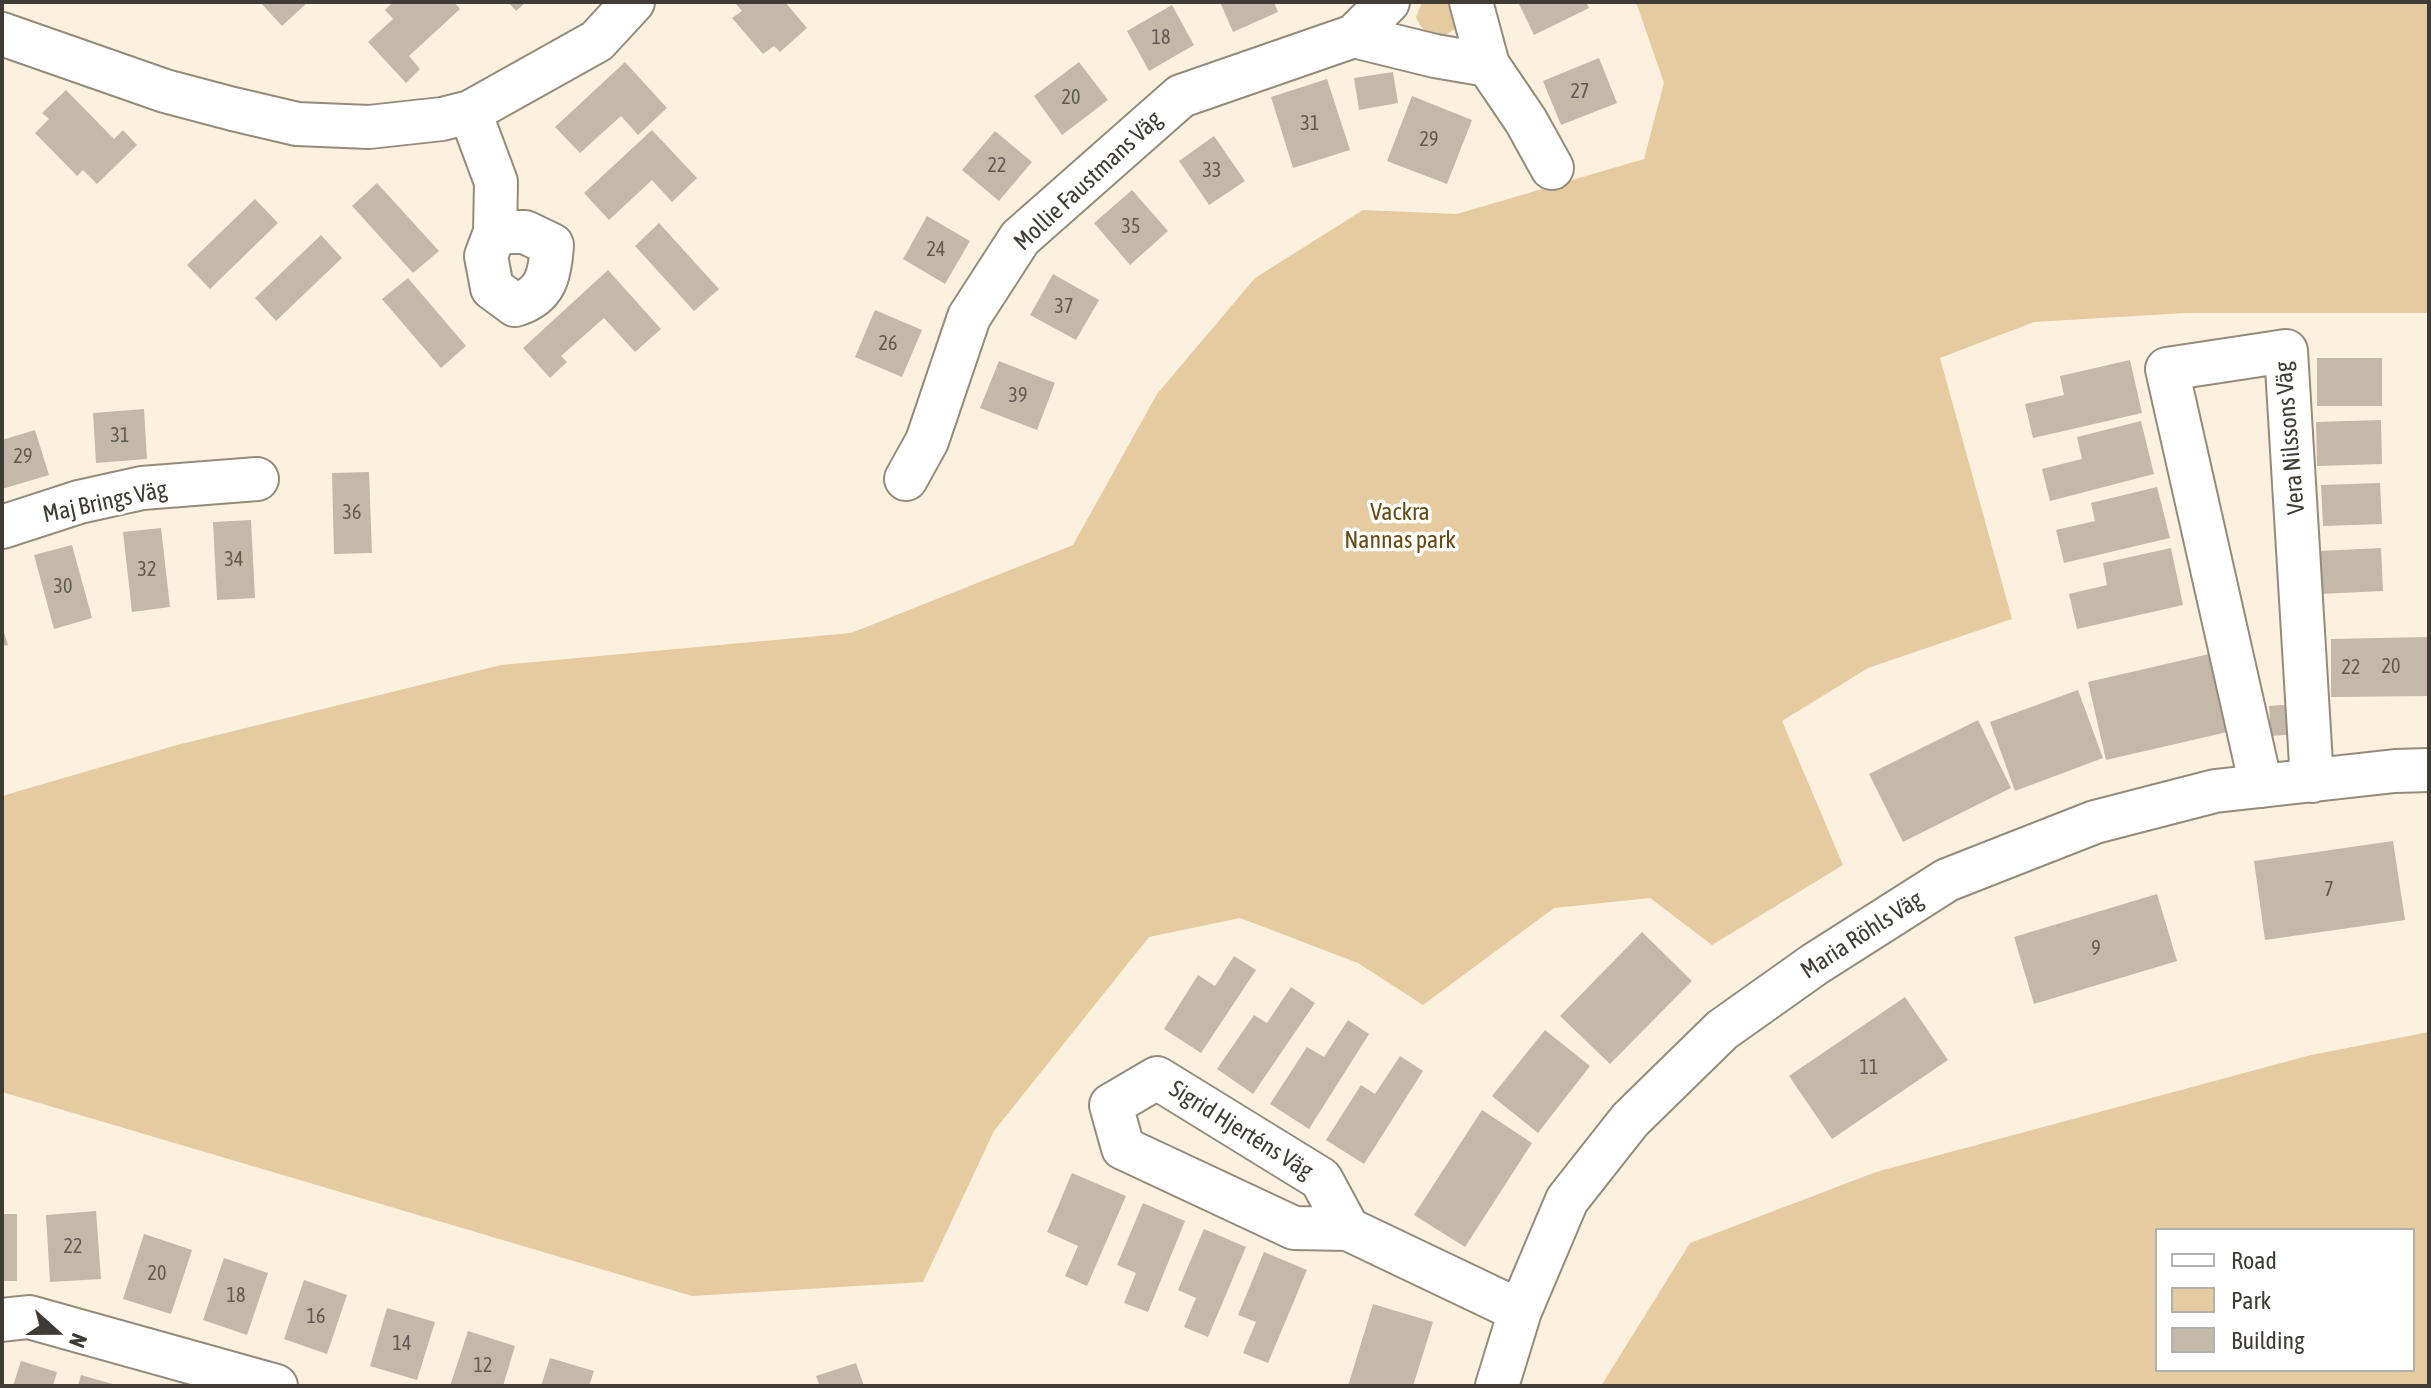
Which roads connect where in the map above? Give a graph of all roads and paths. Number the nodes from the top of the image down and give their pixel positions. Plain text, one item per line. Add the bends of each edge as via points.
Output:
1 (633, 2) edge
2 (1388, 2) edge
3 (1471, 2) edge
4 (2, 34) edge
5 (1354, 36) junction
6 (1488, 65) junction
7 (470, 112) junction
8 (1552, 168) dead end
9 (495, 232) dead end
10 (257, 479) dead end
11 (906, 479) dead end
12 (2, 527) edge
13 (2429, 770) edge
14 (2312, 781) junction
15 (2261, 786) junction
16 (1348, 1229) junction
17 (1520, 1311) junction
18 (2, 1320) edge
19 (276, 1386) edge
20 (1497, 1386) edge

1 - 7 street via 597,41
2 - 5 street, Mollie Faustmans Väg
3 - 6 street
4 - 7 street via 165,91 297,124 369,127
5 - 6 street
5 - 11 street, Mollie Faustmans Väg via 1181,96 1020,238 969,317 927,441
6 - 8 street
7 - 9 street via 496,182
10 - 12 street, Maj Brings Väg via 142,488
13 - 14 street, Maria Röhls Väg
14 - 15 street, Maria Röhls Väg
14 - 15 street, Vera Nilssons Väg via 2286,351 2167,369
15 - 17 street, Maria Röhls Väg via 2215,791 2095,822 1947,880 1815,964 1722,1030 1630,1120 1567,1200
16 - 16 street, Sigrid Hjerténs Väg via 1294,1228 1123,1148 1111,1105 1157,1078 1321,1179
16 - 17 street, Sigrid Hjerténs Väg
17 - 20 street, Maria Röhls Väg
18 - 19 street via 29,1317

